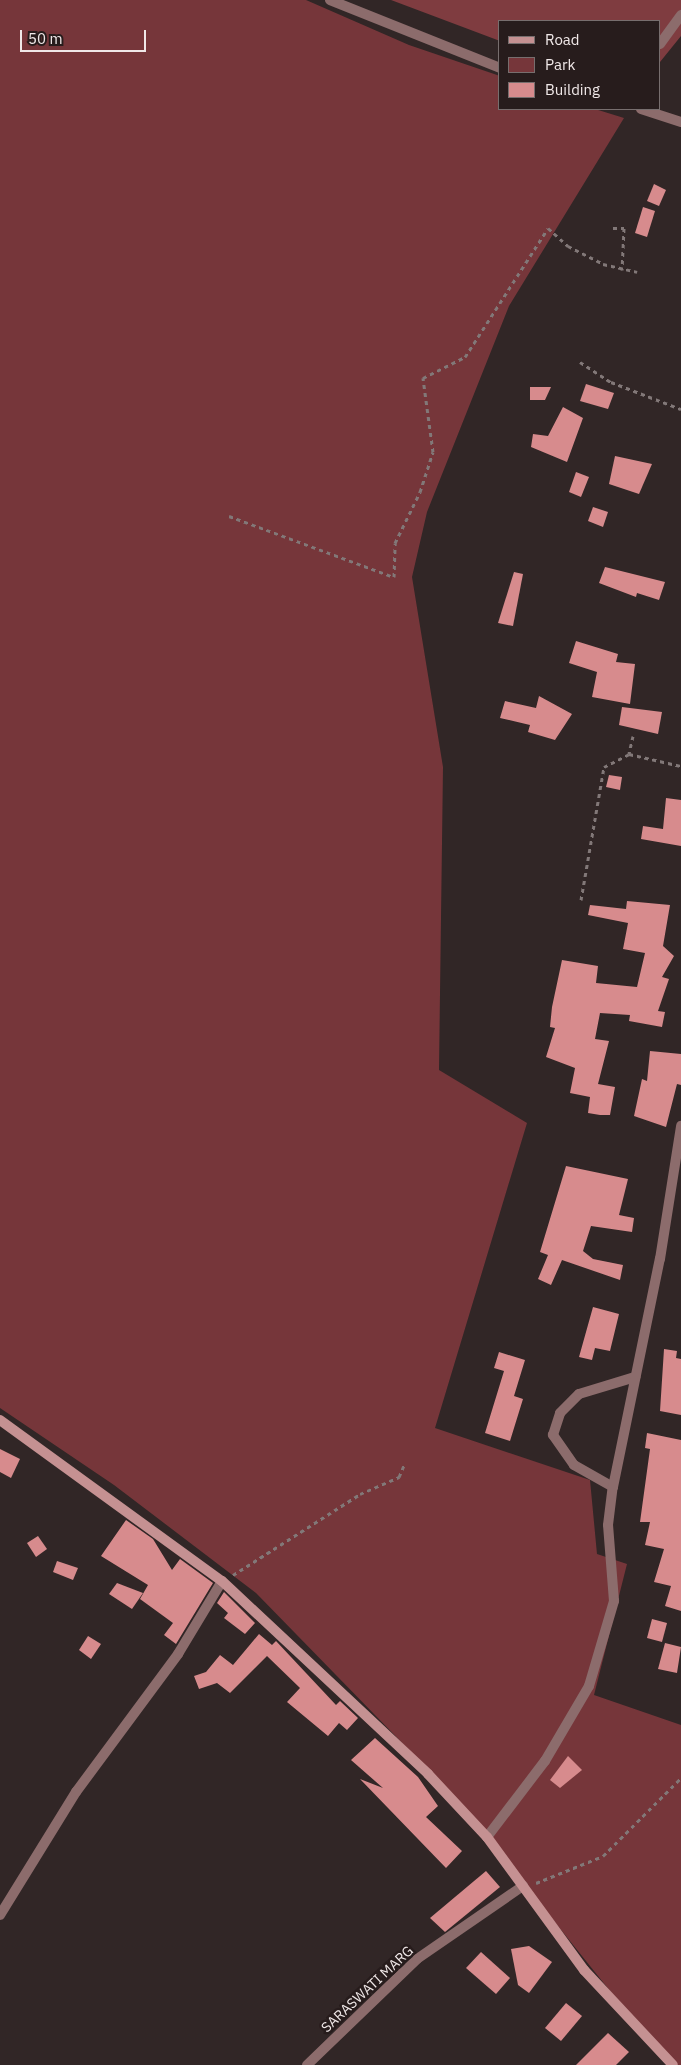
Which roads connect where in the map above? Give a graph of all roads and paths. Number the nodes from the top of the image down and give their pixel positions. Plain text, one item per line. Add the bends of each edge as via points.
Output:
1 (330, 0) edge
2 (681, 15) edge
3 (661, 43) edge
4 (498, 67) edge
5 (644, 110) edge
6 (681, 122) edge
7 (613, 228) dead end
8 (622, 270) junction
9 (637, 272) dead end
10 (580, 362) dead end
11 (681, 409) edge
12 (229, 516) dead end
13 (633, 736) dead end
14 (629, 754) junction
15 (681, 766) edge
16 (581, 900) dead end
17 (681, 1126) edge
18 (635, 1377) junction
19 (0, 1420) edge
20 (404, 1465) dead end
21 (613, 1488) junction
22 (222, 1581) junction
23 (681, 1778) edge
24 (488, 1837) junction
25 (523, 1886) junction
26 (0, 1915) edge
27 (307, 2065) edge
28 (673, 2065) edge

1 - 4 street
2 - 3 street
5 - 6 street
7 - 8 path via 624,228
8 - 9 path
8 - 12 path via 568,246 548,228 465,357 423,378 433,452 420,492 395,543 394,577
10 - 11 path via 612,382
13 - 14 path
14 - 15 path
14 - 16 path via 604,767
17 - 18 street
18 - 21 street
18 - 21 street via 579,1394 560,1413 553,1434 574,1465
19 - 22 street
20 - 22 path via 399,1477 360,1494
21 - 24 street via 608,1525 614,1601 588,1686 545,1760
22 - 24 street via 428,1774
22 - 26 street via 178,1654 76,1792
23 - 25 path via 603,1856
24 - 25 street
25 - 27 street, SARASWATI MARG via 417,1959
25 - 28 street via 584,1970

